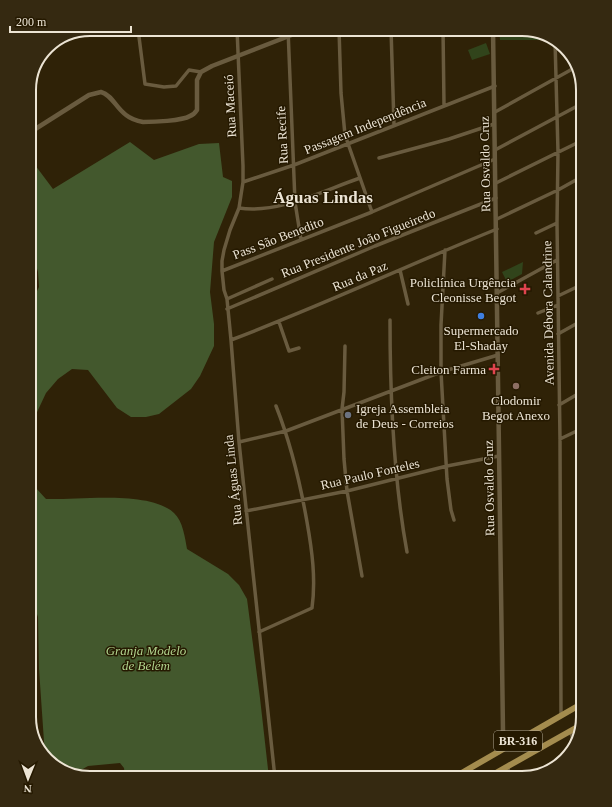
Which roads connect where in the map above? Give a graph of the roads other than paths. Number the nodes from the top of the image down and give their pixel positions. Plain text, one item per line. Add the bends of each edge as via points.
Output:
1 (139, 36) edge
2 (237, 36) edge
3 (339, 36) edge
4 (391, 36) edge
5 (442, 36) edge
6 (493, 36) edge
7 (288, 37) joint
8 (556, 48) edge
9 (237, 57) junction
10 (571, 70) edge
11 (201, 72) junction
12 (556, 78) junction
13 (494, 86) junction
14 (444, 105) junction
15 (576, 106) edge
16 (495, 112) junction
17 (557, 116) junction
18 (494, 124) junction
19 (394, 125) junction
20 (36, 129) edge
21 (576, 143) edge
22 (348, 144) junction
23 (495, 150) junction
24 (558, 152) junction
25 (379, 158) dead end
26 (495, 159) junction
27 (294, 165) junction
28 (360, 178) junction
29 (576, 180) edge
30 (243, 182) junction
31 (496, 183) junction
32 (558, 190) junction
33 (496, 198) junction
34 (295, 202) junction
35 (239, 208) junction
36 (372, 212) junction
37 (497, 219) junction
38 (557, 223) junction
39 (497, 229) junction
40 (536, 233) dead end
41 (301, 240) junction
42 (445, 250) junction
43 (557, 260) junction
44 (400, 270) junction
45 (222, 271) junction
46 (272, 279) dead end
47 (576, 287) edge
48 (497, 293) junction
49 (558, 296) junction
50 (227, 299) junction
51 (408, 304) dead end
52 (558, 305) junction
53 (227, 309) junction
54 (538, 313) dead end
55 (390, 320) dead end
56 (279, 322) junction
57 (576, 324) edge
58 (558, 334) junction
59 (231, 340) junction
60 (345, 346) dead end
61 (299, 348) dead end
62 (498, 355) junction
63 (441, 372) junction
64 (391, 390) junction
65 (576, 395) edge
66 (559, 405) junction
67 (276, 406) dead end
68 (342, 409) junction
69 (286, 430) junction
70 (576, 432) edge
71 (560, 440) junction
72 (239, 442) junction
73 (499, 456) junction
74 (447, 466) junction
75 (397, 479) junction
76 (347, 491) junction
77 (303, 500) junction
78 (246, 511) junction
79 (454, 520) dead end
80 (407, 552) dead end
81 (362, 576) dead end
82 (259, 632) junction
83 (561, 705) junction
84 (576, 707) edge
85 (569, 711) junction
86 (561, 716) junction
87 (575, 728) edge
88 (503, 731) junction
89 (570, 731) junction
90 (572, 736) edge
91 (517, 742) junction
92 (499, 752) junction
93 (508, 766) junction
94 (274, 771) edge
95 (465, 771) edge
96 (499, 771) edge
97 (508, 771) edge

1 - 11 street via 144,84 176,86 189,70
2 - 9 street, Rua Maceió
3 - 22 street via 343,123
4 - 19 street
5 - 14 street
6 - 13 street, Rua Osvaldo Cruz
7 - 9 street
7 - 27 street, Rua Recife
8 - 12 street, Avenida Débora Calandrine
9 - 11 street
9 - 30 street, Rua Maceió
10 - 12 street
11 - 20 street via 197,80 197,110 183,119 136,120 122,112 108,95 101,92 89,95
12 - 16 street
12 - 17 street, Avenida Débora Calandrine
13 - 14 street, Passagem Independência
13 - 16 street, Rua Osvaldo Cruz
14 - 19 street, Passagem Independência
15 - 17 street
16 - 18 street, Rua Osvaldo Cruz
17 - 23 street
17 - 24 street, Avenida Débora Calandrine
18 - 23 street, Rua Osvaldo Cruz
18 - 25 street
19 - 22 street, Passagem Independência
21 - 24 street
22 - 27 street, Passagem Independência
22 - 28 street
23 - 26 street, Rua Osvaldo Cruz
24 - 31 street
24 - 32 street, Avenida Débora Calandrine
26 - 31 street, Rua Osvaldo Cruz
26 - 36 street, Pass São Benedito
27 - 30 street, Passagem Independência
27 - 34 street, Rua Recife
28 - 34 street
28 - 36 street
29 - 32 street
30 - 35 street, Rua Águas Linda
31 - 33 street, Rua Osvaldo Cruz
32 - 37 street
32 - 38 street, Avenida Débora Calandrine
33 - 37 street, Rua Osvaldo Cruz
33 - 53 street, Rua Presidente João Figueiredo
34 - 35 street via 260,209
34 - 41 street, Rua Recife
35 - 45 street, Rua Águas Linda via 224,250
36 - 41 street, Pass São Benedito
37 - 39 street, Rua Osvaldo Cruz
38 - 40 street
38 - 43 street, Avenida Débora Calandrine
39 - 42 street, Rua da Paz
39 - 48 street, Rua Osvaldo Cruz
41 - 45 street, Pass São Benedito
42 - 44 street, Rua da Paz
42 - 63 street
43 - 48 street
43 - 49 street, Avenida Débora Calandrine
44 - 51 street
44 - 56 street, Rua da Paz
45 - 50 street, Rua Águas Linda
46 - 50 street
47 - 49 street
48 - 62 street, Rua Osvaldo Cruz
49 - 52 street, Avenida Débora Calandrine
50 - 53 street, Rua Águas Linda
52 - 54 street
52 - 58 street, Avenida Débora Calandrine
53 - 59 street, Rua Águas Linda
55 - 64 street
56 - 59 street, Rua da Paz
56 - 61 street via 289,351
57 - 58 street
58 - 66 street, Avenida Débora Calandrine
59 - 72 street, Rua Águas Linda
60 - 68 street
62 - 63 street
62 - 73 street, Rua Osvaldo Cruz
63 - 64 street
63 - 74 street
64 - 68 street
64 - 75 street
65 - 66 street
66 - 71 street, Avenida Débora Calandrine
67 - 69 street
68 - 69 street
68 - 76 street
69 - 72 street
69 - 77 street
70 - 71 street
71 - 83 street, Avenida Débora Calandrine
72 - 78 street, Rua Águas Linda
73 - 74 street, Rua Paulo Fonteles
73 - 88 street, Rua Osvaldo Cruz
74 - 75 street, Rua Paulo Fonteles
74 - 79 street via 449,500
75 - 76 street, Rua Paulo Fonteles
75 - 80 street via 399,510
76 - 77 street, Rua Paulo Fonteles
76 - 81 street
77 - 78 street, Rua Paulo Fonteles
77 - 82 street via 313,558 312,608
78 - 82 street, Rua Águas Linda
82 - 94 street, Rua Águas Linda
83 - 85 street
83 - 86 street, Avenida Débora Calandrine
84 - 85 highway, BR-316
85 - 86 highway, BR-316
86 - 91 highway, BR-316
87 - 89 highway, BR-316
88 - 91 street via 508,738
88 - 92 street, Rua Osvaldo Cruz
89 - 90 street
89 - 93 highway, BR-316
91 - 92 highway, BR-316
92 - 95 highway, BR-316
93 - 96 highway, BR-316
93 - 97 street

